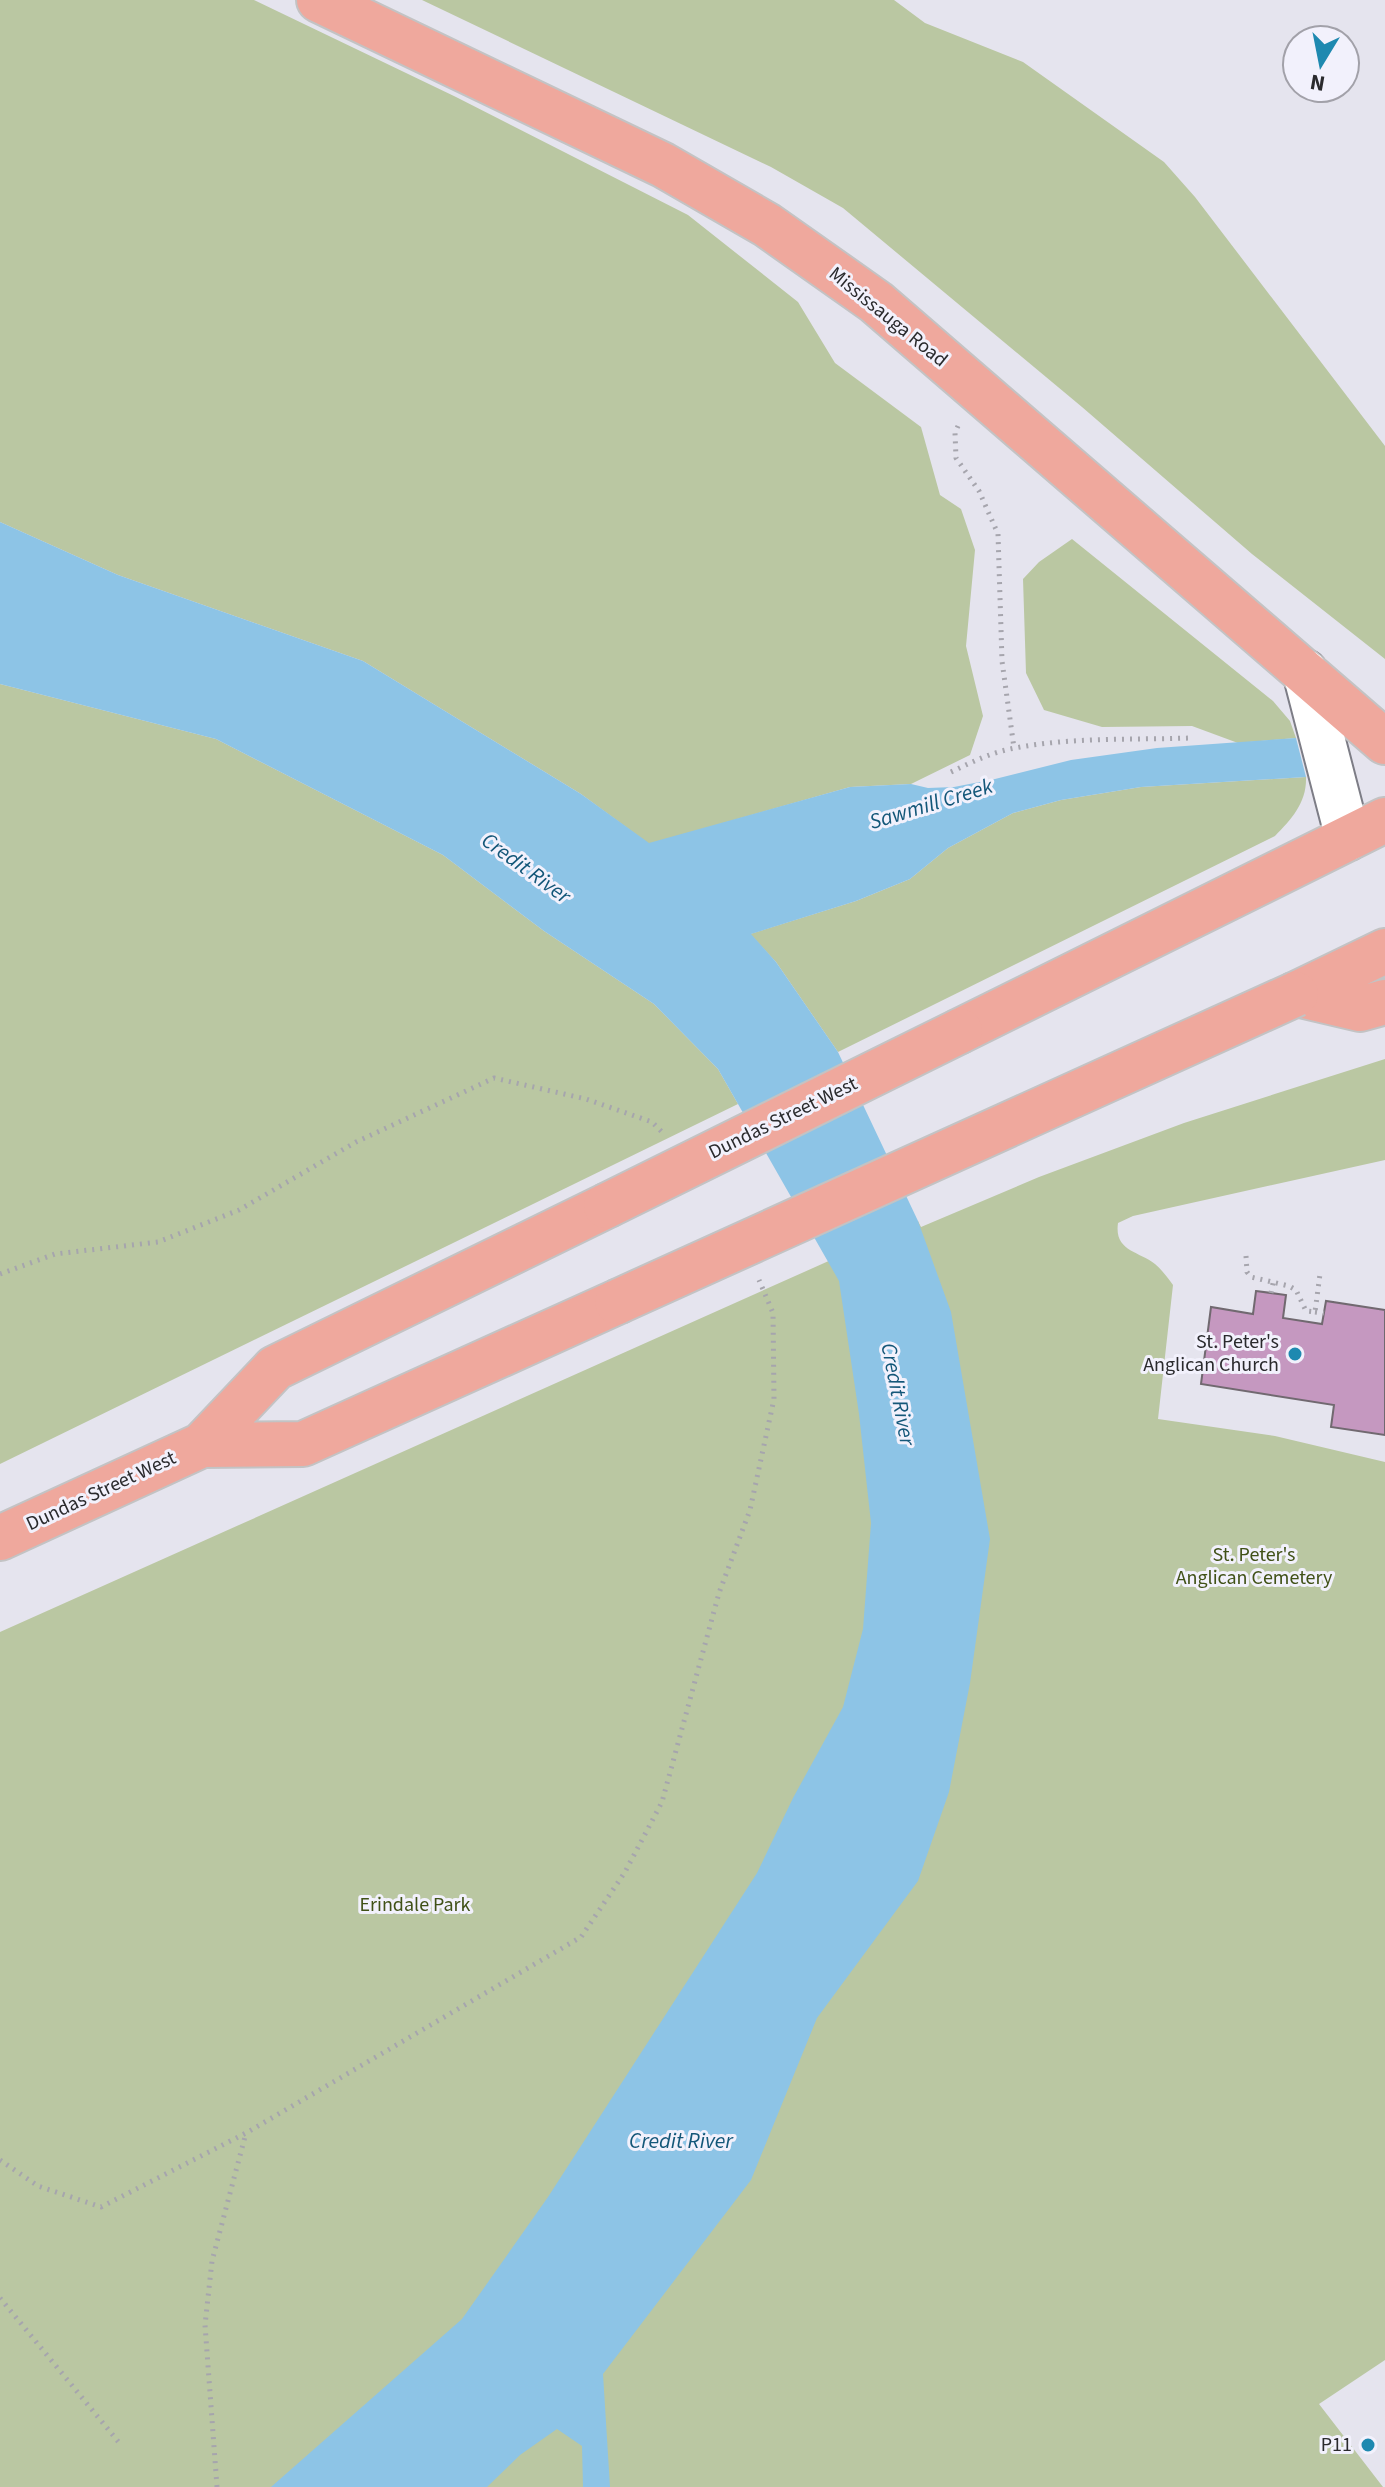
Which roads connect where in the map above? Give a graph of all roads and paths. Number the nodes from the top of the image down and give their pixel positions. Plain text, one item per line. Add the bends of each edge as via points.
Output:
1 (319, 0) edge
2 (972, 387) junction
3 (1305, 672) junction
4 (1190, 738) dead end
5 (1385, 742) edge
6 (1014, 748) junction
7 (951, 772) dead end
8 (1366, 829) edge
9 (1385, 951) edge
10 (1296, 994) junction
11 (1385, 1002) edge
12 (1246, 1256) dead end
13 (1320, 1274) dead end
14 (1273, 1283) junction
15 (1271, 1293) dead end
16 (1315, 1312) junction
17 (1324, 1313) dead end
18 (202, 1445) junction
19 (0, 1538) edge
20 (581, 1937) dead end
21 (246, 2133) junction
22 (0, 2160) edge
23 (0, 2298) edge
24 (121, 2445) dead end
25 (217, 2487) edge

1 - 2 main road, Mississauga Road via 663,165 767,225 876,302
2 - 3 main road, Mississauga Road
2 - 6 path via 955,433 956,458 979,491 998,534 1002,661
3 - 5 main road, Mississauga Road
3 - 8 street
4 - 6 path
6 - 7 path
8 - 18 main road, Dundas Street West, bridge via 275,1368
9 - 10 main road, Dundas Street West
10 - 11 main road via 1360,1009
10 - 18 main road, Dundas Street West, bridge via 303,1444
12 - 14 path via 1251,1277
13 - 16 path
14 - 15 path
14 - 16 path via 1296,1290 1306,1311
16 - 17 path
18 - 19 main road, Dundas Street West
20 - 21 path
21 - 22 path via 101,2207 38,2186
21 - 25 path via 212,2261 205,2325
23 - 24 path

